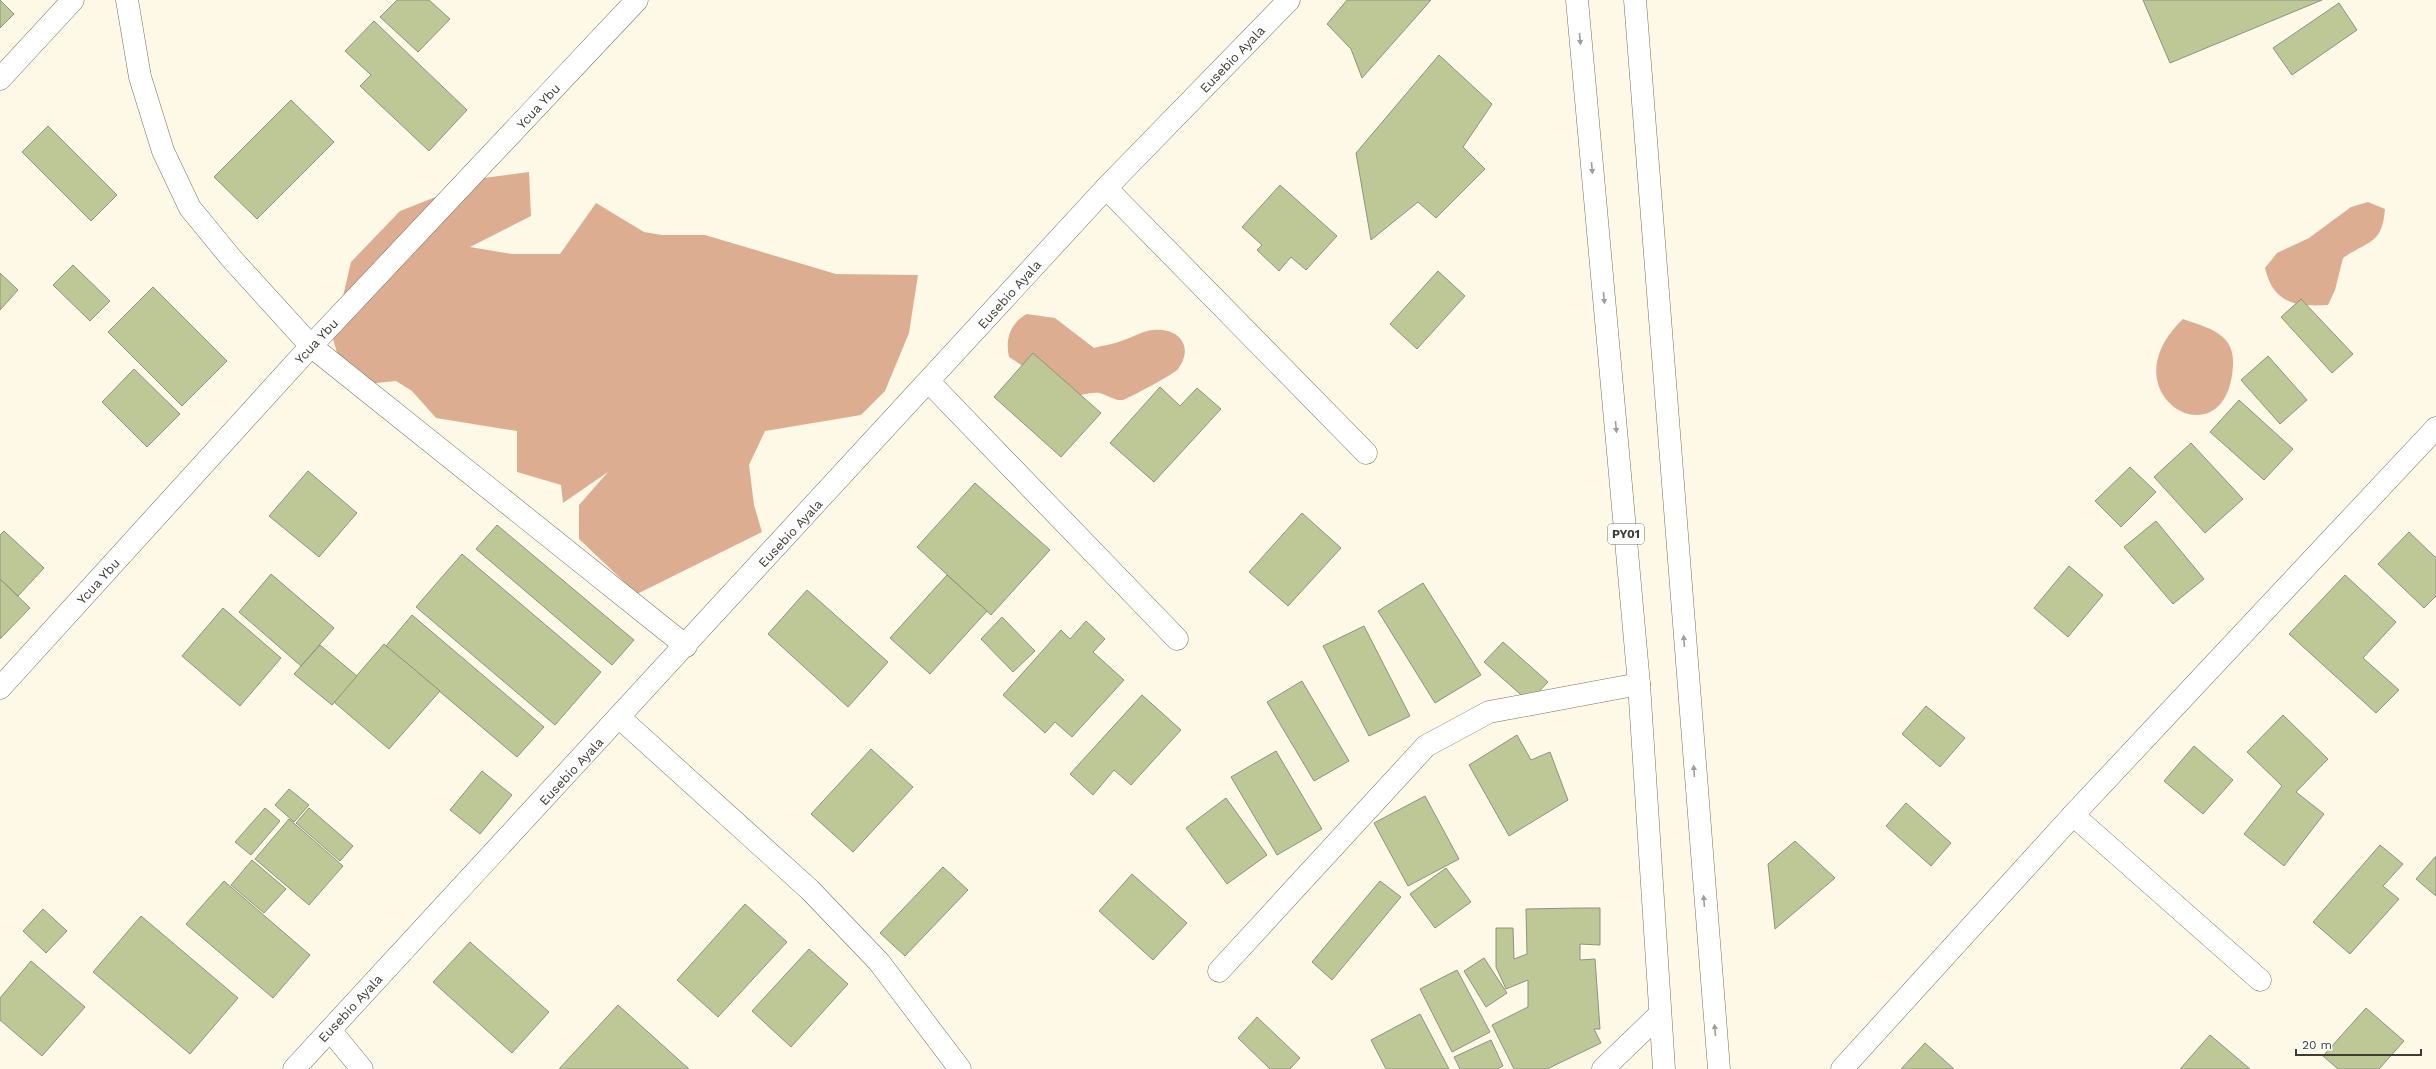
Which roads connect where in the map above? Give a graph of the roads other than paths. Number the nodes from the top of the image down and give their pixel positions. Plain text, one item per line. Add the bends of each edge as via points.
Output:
1 (73, 0) edge
2 (127, 0) edge
3 (637, 0) edge
4 (1289, 0) edge
5 (1577, 0) edge
6 (1635, 0) edge
7 (0, 79) edge
8 (1106, 188) junction
9 (311, 346) junction
10 (929, 382) junction
11 (2436, 428) edge
12 (1366, 453) dead end
13 (1177, 639) dead end
14 (686, 646) junction
15 (1639, 684) junction
16 (0, 688) edge
17 (620, 718) junction
18 (2073, 815) junction
19 (1219, 971) dead end
20 (2260, 980) dead end
21 (1660, 1014) junction
22 (330, 1030) junction
23 (294, 1069) edge
24 (362, 1069) edge
25 (960, 1069) edge
26 (1603, 1069) edge
27 (1664, 1069) edge
28 (1719, 1069) edge
29 (1842, 1069) edge

1 - 7 main road
2 - 9 main road via 140,77 163,151 190,208 231,258
3 - 9 main road, Ycua Ybu
4 - 8 main road, Eusebio Ayala
5 -> 15 main road, PY01
28 -> 6 main road
8 - 10 main road, Eusebio Ayala
8 - 12 main road
9 - 14 main road
9 - 16 main road, Ycua Ybu
10 - 13 main road
10 - 14 main road, Eusebio Ayala
11 - 18 main road
14 - 17 main road, Eusebio Ayala
15 - 19 main road via 1489,712 1426,746
15 - 21 main road, PY01
17 - 22 main road, Eusebio Ayala
17 - 25 main road via 810,890 879,962
18 - 20 main road
18 - 29 main road
21 - 26 main road
21 - 27 main road, PY01
22 - 23 main road, Eusebio Ayala
22 - 24 main road

